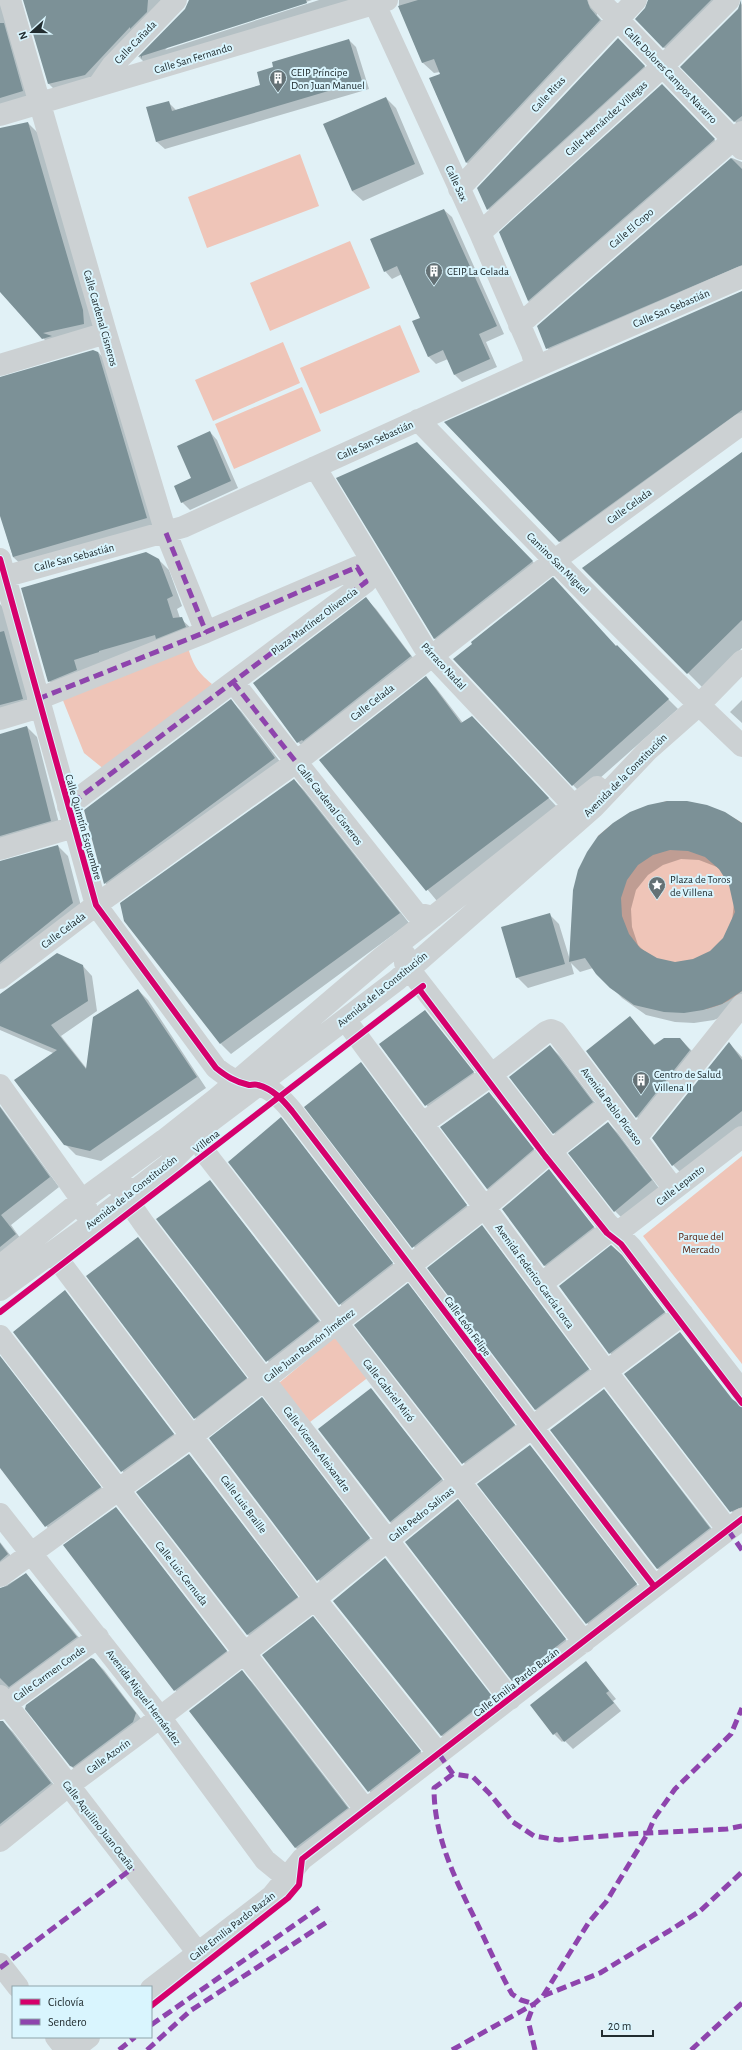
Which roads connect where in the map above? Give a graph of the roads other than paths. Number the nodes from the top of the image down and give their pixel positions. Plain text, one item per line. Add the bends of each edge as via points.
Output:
1 (10, 0) edge
2 (176, 0) edge
3 (599, 0) edge
4 (636, 0) edge
5 (729, 0) edge
6 (378, 1) edge
7 (618, 19) junction
8 (663, 66) junction
9 (98, 86) junction
10 (40, 104) junction
11 (0, 115) edge
12 (739, 140) edge
13 (459, 188) junction
14 (480, 233) junction
15 (742, 277) edge
16 (519, 324) junction
17 (106, 333) junction
18 (0, 364) edge
19 (536, 367) junction
20 (418, 420) junction
21 (742, 424) edge
22 (315, 467) junction
23 (166, 533) junction
24 (555, 560) junction
25 (2, 571) edge
26 (206, 632) junction
27 (432, 654) junction
28 (742, 661) edge
29 (234, 682) junction
30 (39, 703) junction
31 (698, 705) junction
32 (0, 719) edge
33 (742, 746) edge
34 (648, 750) junction
35 (296, 762) junction
36 (573, 805) junction
37 (68, 806) junction
38 (74, 827) junction
39 (0, 849) edge
40 (478, 881) junction
41 (96, 905) junction
42 (433, 917) junction
43 (409, 969) junction
44 (0, 978) edge
45 (742, 1005) edge
46 (349, 1017) junction
47 (216, 1068) junction
48 (491, 1075) junction
49 (248, 1083) junction
50 (0, 1085) edge
51 (218, 1098) junction
52 (610, 1104) junction
53 (422, 1124) junction
54 (199, 1136) junction
55 (742, 1137) edge
56 (636, 1138) junction
57 (164, 1140) junction
58 (552, 1151) junction
59 (674, 1189) junction
60 (125, 1198) junction
61 (82, 1200) junction
62 (485, 1208) junction
63 (615, 1231) junction
64 (57, 1250) junction
65 (411, 1265) junction
66 (0, 1266) edge
67 (0, 1283) edge
68 (541, 1284) junction
69 (0, 1290) edge
70 (683, 1314) junction
71 (336, 1323) junction
72 (0, 1336) edge
73 (606, 1372) junction
74 (264, 1380) junction
75 (742, 1390) edge
76 (531, 1428) junction
77 (192, 1436) junction
78 (459, 1482) junction
79 (118, 1491) junction
80 (0, 1514) edge
81 (735, 1525) edge
82 (387, 1541) junction
83 (30, 1552) junction
84 (0, 1576) edge
85 (654, 1586) junction
86 (315, 1599) junction
87 (98, 1637) junction
88 (584, 1642) junction
89 (244, 1653) junction
90 (510, 1699) junction
91 (2, 1703) edge
92 (160, 1717) junction
93 (439, 1754) junction
94 (68, 1786) junction
95 (365, 1809) junction
96 (0, 1841) edge
97 (288, 1878) junction
98 (198, 1953) junction
99 (0, 1964) edge
100 (17, 1986) edge
101 (152, 1988) edge
102 (57, 2038) edge
103 (88, 2038) edge
104 (66, 2050) edge
105 (72, 2050) edge

1 - 10 street, Calle Cardenal Cisneros
2 - 9 street, Calle Cañada via 112,66
3 - 7 street, Calle Dolores Campos Navarro
4 - 7 street, Calle Ritas
5 - 8 street, Calle Hernández Villegas
6 - 9 street, Calle San Fernando
6 - 13 street, Calle Sax
7 - 8 street, Calle Dolores Campos Navarro
7 - 13 street, Calle Ritas
8 - 12 street, Calle Dolores Campos Navarro
8 - 14 street, Calle Hernández Villegas
9 - 10 street, Calle San Fernando
10 - 11 street, Calle San Fernando
10 - 17 street, Calle Cardenal Cisneros
12 - 16 street, Calle El Copo
13 - 14 street, Calle Sax
14 - 16 street, Calle Sax
15 - 19 street, Calle San Sebastián
16 - 19 street, Calle Sax
17 - 18 street
17 - 23 street, Calle Cardenal Cisneros
19 - 20 street, Calle San Sebastián
20 - 22 street, Calle San Sebastián
20 - 24 street, Camino San Miguel
21 - 24 street, Calle Celada
22 - 23 street, Calle San Sebastián
22 - 27 street, Párraco Nadal via 424,647
23 - 25 street, Calle San Sebastián
23 - 26 street, Calle Cardenal Cisneros
24 - 27 street, Calle Celada
24 - 31 street, Camino San Miguel
25 - 30 street, Calle Quimtín Esquembre
26 - 29 street, Plaza Martínez Olivencia via 357,567 366,582
26 - 30 street, Plaza Martínez Olivencia
27 - 35 street, Calle Celada
27 - 36 street, Párraco Nadal
28 - 31 street, Avenida de la Constitución
29 - 35 street, Calle Cardenal Cisneros
29 - 37 street, Plaza Martínez Olivencia
30 - 32 street, Plaza Martínez Olivencia
30 - 37 street, Calle Quimtín Esquembre
31 - 33 street, Camino San Miguel
31 - 34 street, Avenida de la Constitución
34 - 36 street
34 - 43 street, Avenida de la Constitución via 594,807
35 - 41 street, Calle Celada
35 - 42 street, Calle Cardenal Cisneros via 416,913
36 - 40 street
37 - 38 street, Calle Quimtín Esquembre
38 - 39 street
38 - 41 street, Calle Quimtín Esquembre
40 - 42 street
40 - 43 street via 459,905 406,950 404,956
41 - 44 street, Calle Celada
41 - 47 street, Calle Quimtín Esquembre
42 - 49 street via 381,958
43 - 46 street, Avenida de la Constitución
43 - 48 street
45 - 56 street
46 - 49 street, Avenida de la Constitución
46 - 53 street, Avenida Federico García Lorca via 350,1026
47 - 49 street, Calle Quimtín Esquembre via 228,1078
47 - 51 street
48 - 52 street, Avenida Pablo Picasso via 551,1030 556,1032
48 - 53 street
48 - 58 street
49 - 51 street
49 - 54 street, Avenida de la Constitución
49 - 65 street, Calle León Felipe via 279,1097 292,1111
50 - 61 street
51 - 57 street
52 - 56 street, Avenida Pablo Picasso
52 - 58 street, Calle Juan Ramón Jiménez
53 - 62 street, Avenida Federico García Lorca
54 - 60 street, Avenida de la Constitución via 168,1165
54 - 71 street, Calle Gabriel Miró via 206,1154
55 - 59 street, Calle Lepanto
56 - 59 street, Avenida Pablo Picasso
57 - 60 street via 154,1160 125,1182 121,1191
57 - 61 street
58 - 62 street, Calle Juan Ramón Jiménez
58 - 63 street
59 - 63 street, Calle Lepanto
60 - 64 street, Avenida de la Constitución
60 - 74 street, Calle Vicente Aleixandre
61 - 66 street
61 - 67 street via 86,1206 85,1217
62 - 65 street, Calle Juan Ramón Jiménez
62 - 68 street, Avenida Federico García Lorca
63 - 68 street, Calle Lepanto
63 - 70 street via 631,1247
64 - 69 street, Avenida de la Constitución
64 - 77 street, Calle Luis Braille via 57,1257 62,1265
65 - 71 street, Calle Juan Ramón Jiménez
65 - 76 street, Calle León Felipe
68 - 73 street, Avenida Federico García Lorca
70 - 73 street, Calle Pedro Salinas
70 - 75 street
71 - 74 street, Calle Juan Ramón Jiménez
71 - 78 street, Calle Gabriel Miró
72 - 79 street, Calle Luis Cernuda
73 - 76 street, Calle Pedro Salinas
73 - 81 street, Avenida Federico García Lorca
74 - 77 street, Calle Juan Ramón Jiménez
74 - 82 street, Calle Vicente Aleixandre
76 - 78 street, Calle Pedro Salinas
76 - 85 street, Calle León Felipe
77 - 79 street, Calle Juan Ramón Jiménez
77 - 86 street, Calle Luis Braille
78 - 82 street, Calle Pedro Salinas
78 - 88 street, Calle Gabriel Miró
79 - 83 street, Calle Juan Ramón Jiménez
79 - 89 street, Calle Luis Cernuda
80 - 83 street, Avenida Miguel Hernández
81 - 85 street, Calle Emilia Pardo Bazán
82 - 86 street, Calle Pedro Salinas
82 - 90 street, Calle Vicente Aleixandre
83 - 84 street, Calle Juan Ramón Jiménez
83 - 87 street, Avenida Miguel Hernández
85 - 88 street, Calle Emilia Pardo Bazán
86 - 89 street, Calle Pedro Salinas
86 - 93 street, Calle Luis Braille
87 - 91 street, Calle Carmen Conde
87 - 92 street, Avenida Miguel Hernández
88 - 90 street, Calle Emilia Pardo Bazán
89 - 92 street, Calle Pedro Salinas
89 - 95 street, Calle Luis Cernuda
90 - 93 street, Calle Emilia Pardo Bazán
91 - 94 street, Calle Aquilino Juan Ocaña
92 - 94 street, Calle Azorín
92 - 97 street, Avenida Miguel Hernández via 265,1860
93 - 95 street, Calle Emilia Pardo Bazán
94 - 96 street, Calle Azorín
94 - 98 street, Calle Aquilino Juan Ocaña
95 - 97 street, Calle Emilia Pardo Bazán via 302,1859
97 - 98 street, Calle Emilia Pardo Bazán via 272,1896
98 - 101 street, Calle Emilia Pardo Bazán
99 - 100 street
102 - 104 street
103 - 105 street

